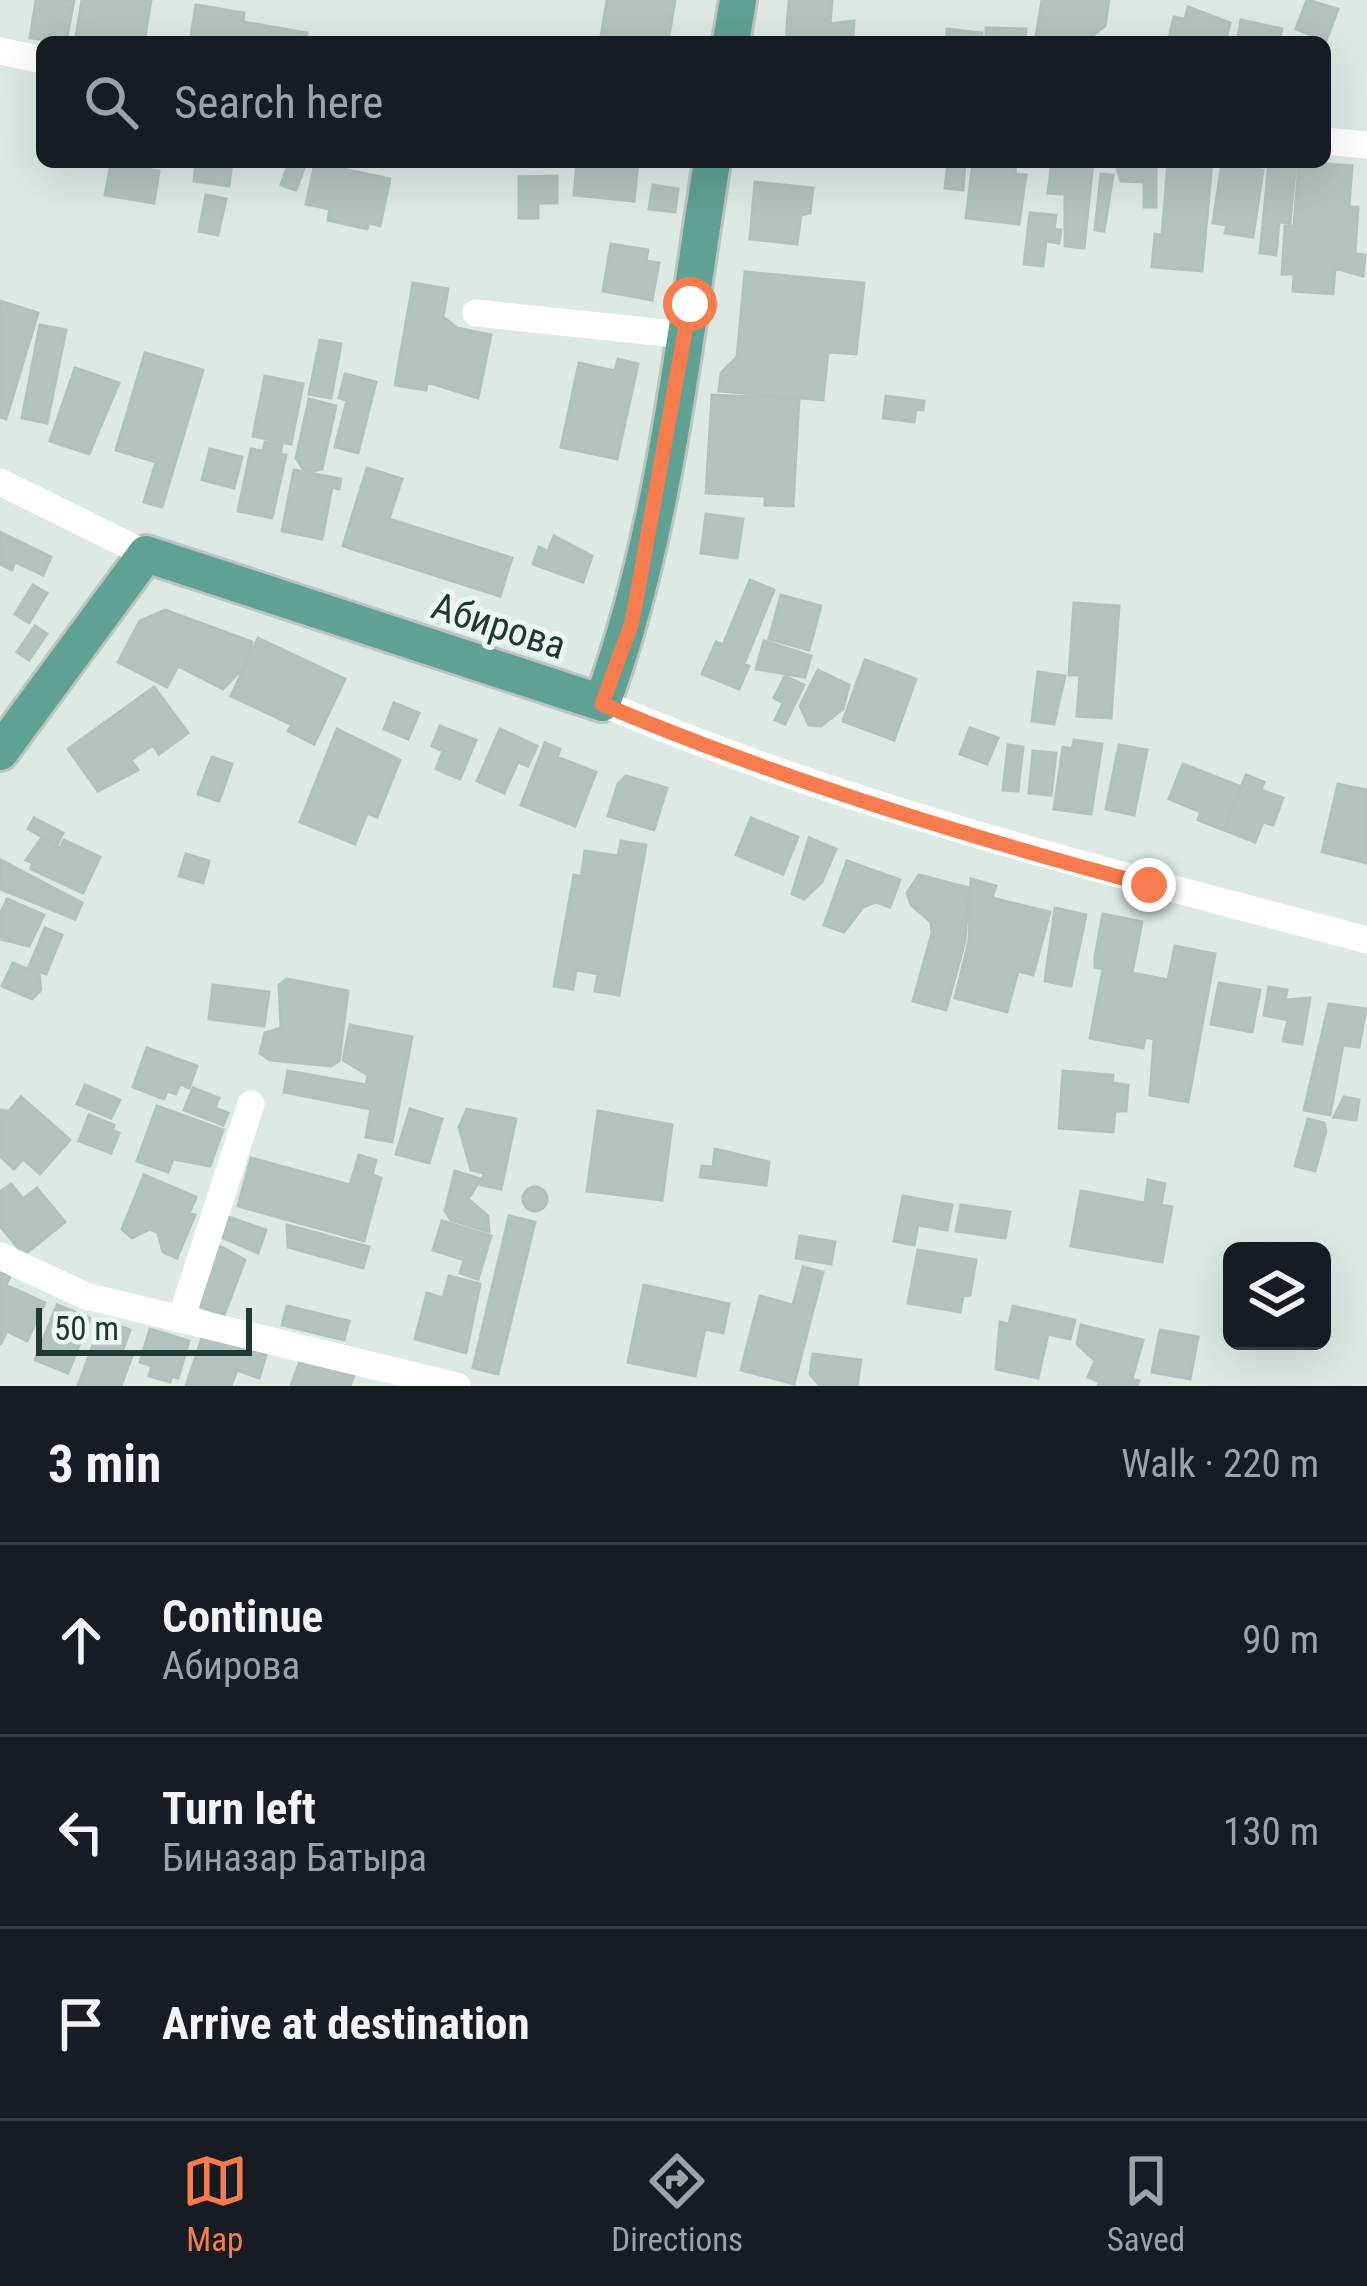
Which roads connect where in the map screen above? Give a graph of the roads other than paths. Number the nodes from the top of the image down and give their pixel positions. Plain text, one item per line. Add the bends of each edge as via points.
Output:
1 (738, 0) edge
2 (732, 36) edge
3 (0, 51) edge
4 (36, 58) edge
5 (1331, 142) edge
6 (1367, 145) edge
7 (711, 168) edge
8 (476, 313) dead end
9 (684, 335) junction
10 (0, 482) edge
11 (146, 554) junction
12 (602, 704) junction
13 (0, 752) edge
14 (1367, 940) edge
15 (250, 1104) dead end
16 (0, 1256) edge
17 (182, 1319) junction
18 (457, 1386) edge

1 - 2 main road
3 - 4 street
5 - 6 street
7 - 9 main road, Абирова
8 - 9 street
9 - 12 main road, Абирова via 632,622
10 - 11 street
11 - 12 main road, Абирова
11 - 13 main road
12 - 14 street via 778,773 1028,853
15 - 17 street
16 - 17 street via 86,1296
17 - 18 street

